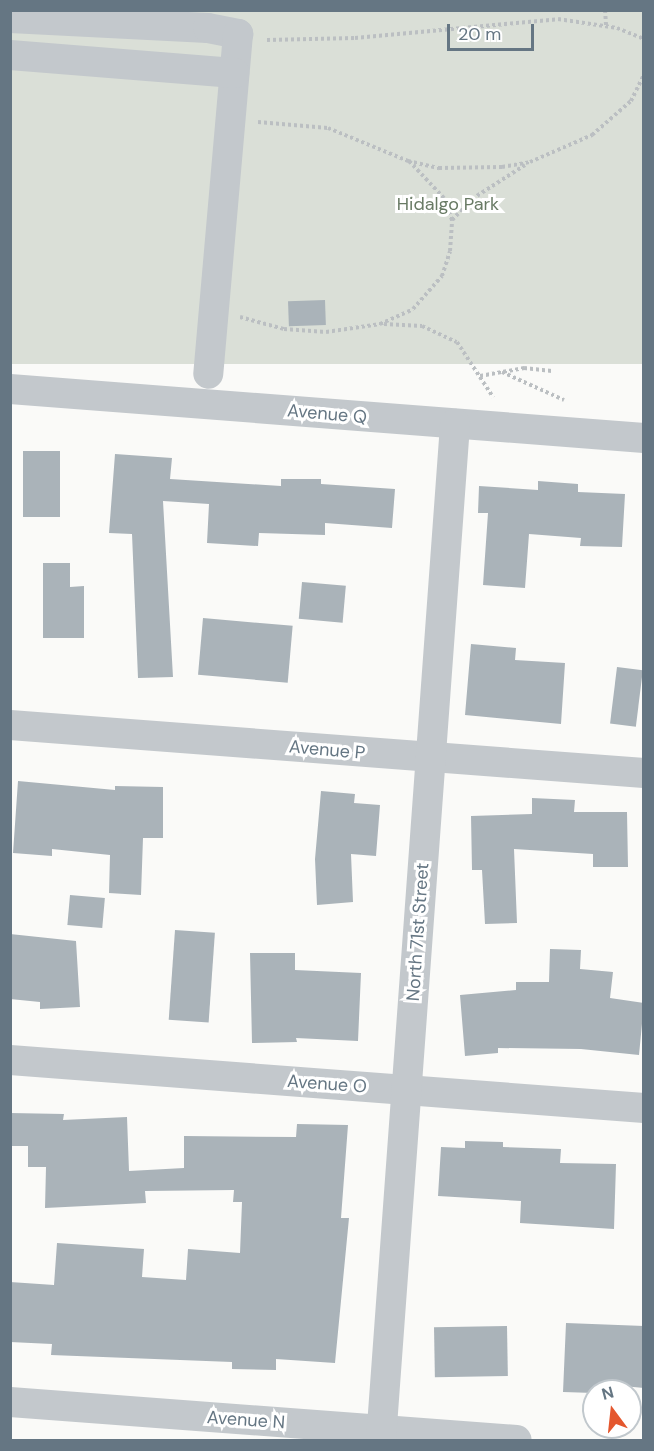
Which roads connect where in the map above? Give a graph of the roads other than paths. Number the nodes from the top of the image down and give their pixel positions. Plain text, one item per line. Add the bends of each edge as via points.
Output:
1 (10, 18) edge
2 (10, 56) edge
3 (234, 73) junction
4 (208, 374) dead end
5 (10, 389) edge
6 (455, 424) junction
7 (644, 438) edge
8 (10, 725) edge
9 (430, 758) junction
10 (644, 773) edge
11 (10, 1059) edge
12 (407, 1090) junction
13 (644, 1108) edge
14 (10, 1402) edge
15 (381, 1436) edge
16 (517, 1440) edge

1 - 3 street via 208,28 238,34
2 - 3 street
3 - 4 street
5 - 6 street, Avenue Q
6 - 7 street, Avenue Q
6 - 9 street, North 71st Street
8 - 9 street, Avenue P
9 - 10 street, Avenue P
9 - 12 street, North 71st Street
11 - 12 street, Avenue O
12 - 13 street, Avenue O
12 - 15 street, North 71st Street
14 - 15 street, Avenue N
15 - 16 street, Avenue N

